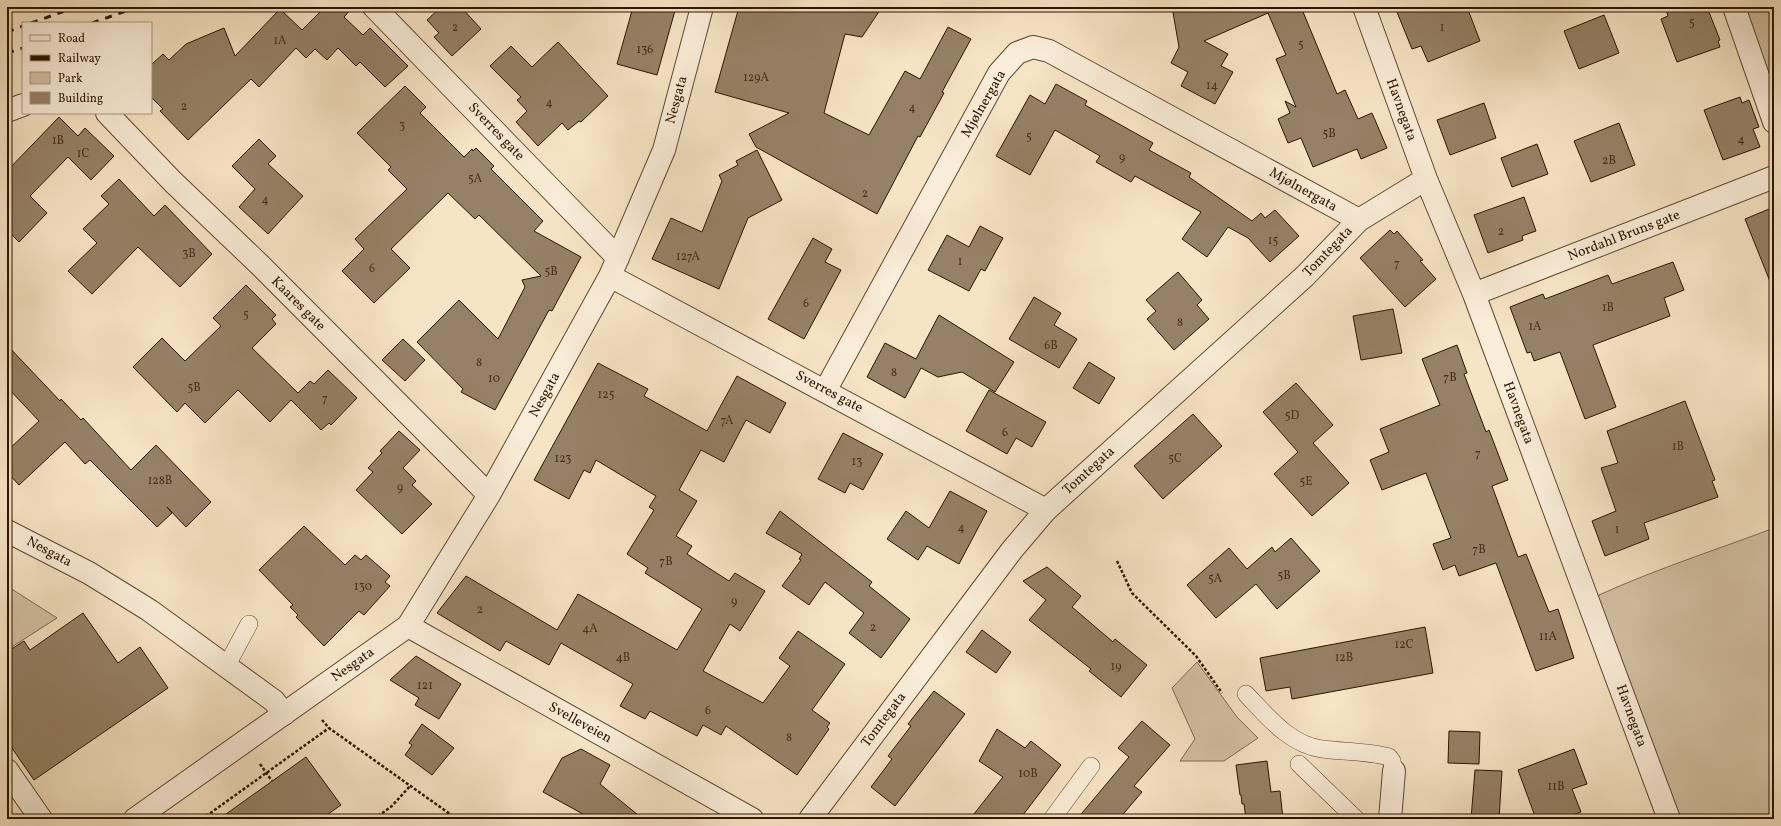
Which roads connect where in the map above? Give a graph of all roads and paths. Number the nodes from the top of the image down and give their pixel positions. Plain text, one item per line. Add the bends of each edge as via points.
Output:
1 (374, 7) edge
2 (702, 7) edge
3 (1364, 7) edge
4 (1734, 7) edge
5 (22, 105) edge
6 (7, 111) edge
7 (109, 114) edge
8 (1774, 122) edge
9 (1774, 177) edge
10 (1426, 179) junction
11 (1359, 220) junction
12 (614, 267) junction
13 (1474, 294) junction
14 (825, 391) junction
15 (489, 495) junction
16 (1046, 510) junction
17 (7, 531) edge
18 (1117, 561) dead end
19 (249, 624) dead end
20 (408, 626) junction
21 (227, 665) junction
22 (1246, 694) dead end
23 (1225, 696) dead end
24 (284, 714) junction
25 (259, 763) dead end
26 (1300, 764) dead end
27 (1091, 766) dead end
28 (7, 770) edge
29 (1394, 771) joint
30 (266, 773) junction
31 (272, 781) dead end
32 (410, 786) junction
33 (375, 818) edge
34 (41, 819) edge
35 (135, 819) edge
36 (202, 819) edge
37 (457, 819) edge
38 (752, 819) edge
39 (810, 819) edge
40 (1052, 819) edge
41 (1356, 819) edge
42 (1390, 819) edge
43 (1669, 819) edge

1 - 12 street, Sverres gate
2 - 12 street, Nesgata via 664,150
3 - 10 street, Havnegata
4 - 8 street
5 - 6 street
7 - 15 street, Kaares gate via 173,182 260,265
9 - 13 street, Nordahl Bruns gate
10 - 11 street, Tomtegata
10 - 13 street, Havnegata
11 - 14 street, Mjølnergata via 1049,51 1033,47 1017,53 999,73
11 - 16 street, Tomtegata via 1305,276
12 - 14 street, Sverres gate
12 - 15 street, Nesgata
13 - 43 street, Havnegata
14 - 16 street, Sverres gate
15 - 20 street, Nesgata
16 - 39 street, Tomtegata via 1012,550
17 - 21 street, Nesgata via 122,593
18 - 23 path via 1132,593 1196,656
19 - 21 lane
20 - 24 street, Nesgata
20 - 38 street, Svelleveien
21 - 24 street, Nesgata via 274,701
22 - 29 lane via 1282,730 1306,745 1389,757
24 - 35 street, Nesgata
25 - 30 path
26 - 41 lane
27 - 40 lane
28 - 34 street
29 - 42 street
30 - 31 path
30 - 32 path via 329,728
30 - 36 path
32 - 33 path via 392,806
32 - 37 path

